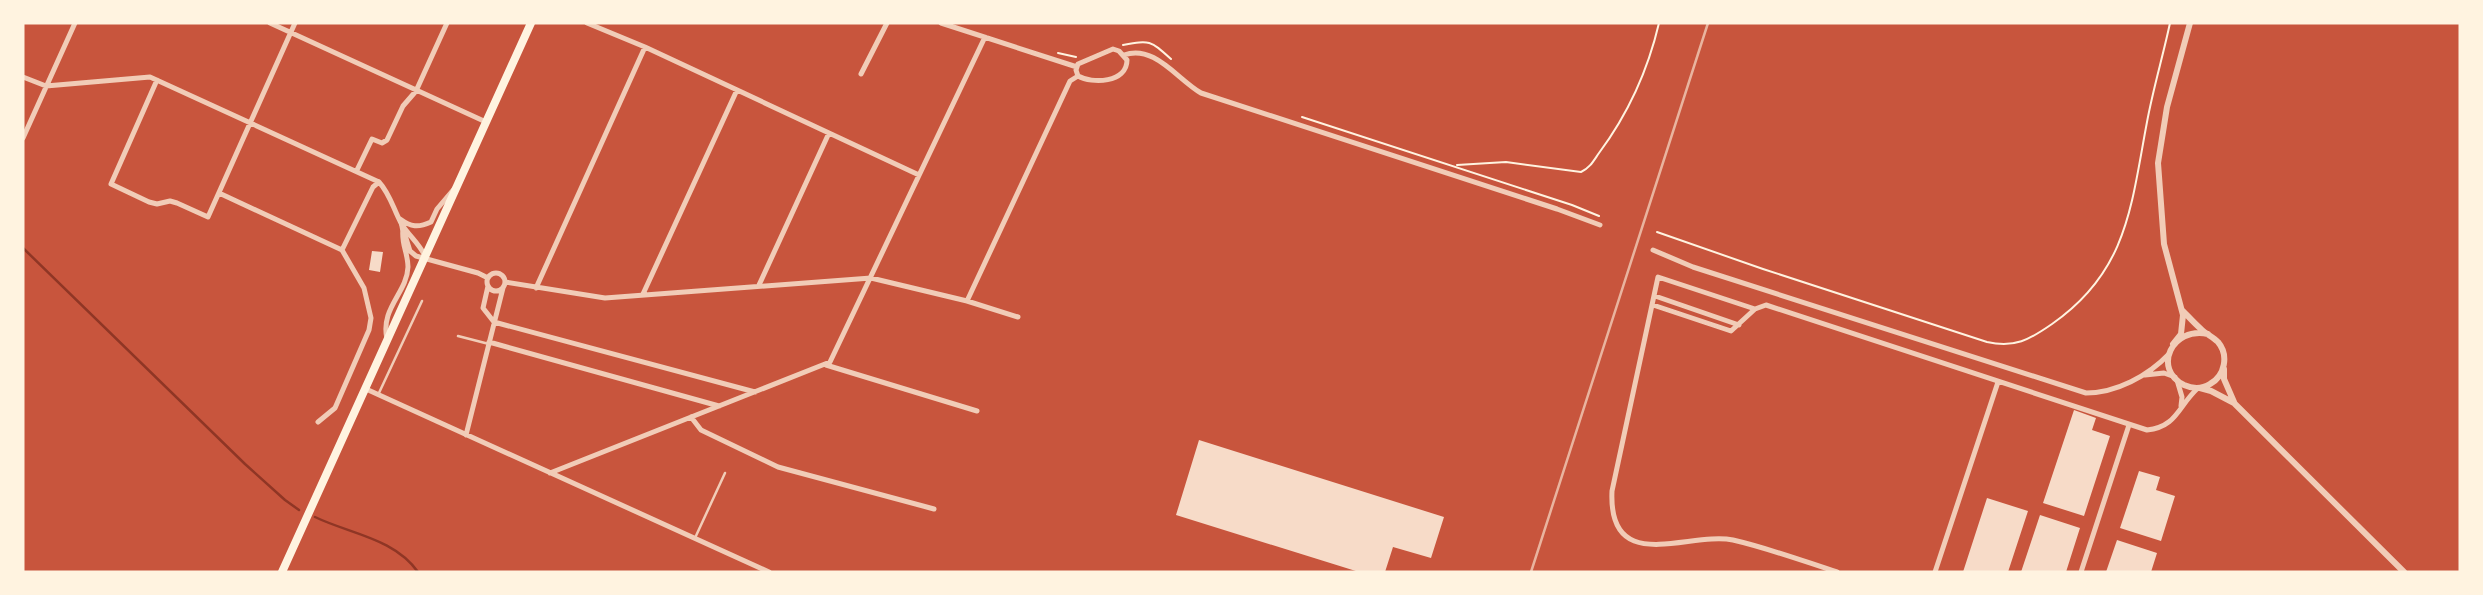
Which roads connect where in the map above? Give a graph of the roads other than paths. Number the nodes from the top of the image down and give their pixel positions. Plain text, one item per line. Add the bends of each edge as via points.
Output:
1 (75, 23) edge
2 (270, 23) edge
3 (295, 23) edge
4 (447, 23) edge
5 (531, 23) edge
6 (587, 23) edge
7 (887, 23) edge
8 (941, 23) edge
9 (2190, 23) edge
10 (290, 33) junction
11 (985, 37) junction
12 (645, 47) junction
13 (1124, 54) junction
14 (1077, 66) junction
15 (861, 74) dead end
16 (1078, 76) junction
17 (23, 77) edge
18 (157, 80) junction
19 (46, 86) junction
20 (737, 90) junction
21 (416, 91) junction
22 (250, 123) junction
23 (487, 123) junction
24 (829, 133) junction
25 (23, 138) edge
26 (357, 170) junction
27 (919, 175) junction
28 (379, 182) junction
29 (458, 184) junction
30 (219, 193) junction
31 (401, 224) junction
32 (1600, 226) dead end
33 (342, 250) junction
34 (1653, 250) dead end
35 (426, 258) junction
36 (488, 278) junction
37 (871, 278) junction
38 (504, 285) junction
39 (759, 285) junction
40 (488, 286) junction
41 (536, 288) junction
42 (643, 294) junction
43 (1654, 296) junction
44 (422, 301) dead end
45 (967, 301) junction
46 (1653, 305) junction
47 (1755, 309) junction
48 (2182, 310) junction
49 (1018, 317) dead end
50 (494, 322) junction
51 (1739, 325) junction
52 (2208, 334) junction
53 (458, 336) dead end
54 (388, 341) junction
55 (489, 343) junction
56 (2174, 344) junction
57 (2169, 354) junction
58 (826, 365) junction
59 (2224, 368) junction
60 (2142, 376) junction
61 (2176, 379) junction
62 (1998, 382) junction
63 (2199, 388) junction
64 (366, 389) junction
65 (755, 392) junction
66 (378, 395) junction
67 (2234, 404) junction
68 (719, 406) junction
69 (2180, 409) junction
70 (977, 411) dead end
71 (691, 417) junction
72 (318, 422) dead end
73 (2129, 425) junction
74 (466, 435) junction
75 (550, 473) junction
76 (725, 473) dead end
77 (934, 509) dead end
78 (695, 538) junction
79 (282, 572) edge
80 (769, 572) edge
81 (1837, 572) edge
82 (1935, 572) edge
83 (2081, 572) edge
84 (2404, 572) edge

1 - 19 street
2 - 10 street
3 - 10 street
4 - 21 street
5 - 23 main road
6 - 12 street
7 - 15 street
8 - 11 street
9 - 48 street via 2167,107 2158,163 2164,244
10 - 21 street
10 - 22 street
11 - 14 street
11 - 27 street
12 - 20 street
12 - 41 street
13 - 14 street via 1107,50
13 - 16 street via 1127,66 1117,79
13 - 32 street via 1150,55 1202,93
14 - 16 street
16 - 45 street via 1070,82
17 - 19 street
18 - 19 street via 144,76
18 - 22 street
18 - 30 street via 111,184 149,202 170,201 208,217
19 - 25 street
20 - 24 street
20 - 42 street
21 - 23 street
21 - 26 street via 403,106 387,140 372,139
22 - 26 street
22 - 30 street
23 - 29 main road
24 - 27 street
24 - 39 street
26 - 28 street
27 - 37 street
28 - 31 street
28 - 33 street
29 - 31 street via 431,222
29 - 35 main road
30 - 33 street
31 - 35 street
31 - 35 street via 411,251
31 - 54 street via 408,269 384,325
33 - 72 street via 365,288 371,318 335,408
34 - 60 street via 1693,267 2086,393 2106,391
35 - 36 street
35 - 54 main road
36 - 38 street via 498,273
36 - 40 street
37 - 39 street
37 - 45 street
37 - 58 street
38 - 40 street via 495,291
38 - 41 street
38 - 50 street
39 - 42 street
40 - 50 street via 483,308
41 - 42 street via 605,298
43 - 46 street
43 - 47 street via 1658,277
43 - 51 street
44 - 66 lane
45 - 49 street
46 - 51 street via 1731,331
46 - 81 street via 1612,491 1611,511 1618,527 1643,543 1664,546 1729,539
47 - 51 street
47 - 62 street via 1766,305
48 - 52 street
48 - 56 street via 2181,334
50 - 55 street
50 - 65 street
52 - 56 street via 2189,333
52 - 59 street via 2220,345
53 - 55 lane
54 - 64 main road
55 - 68 street
55 - 74 street
56 - 57 street
57 - 60 street
57 - 61 street
58 - 65 street
58 - 70 street
59 - 63 street via 2215,382
59 - 67 street
60 - 61 street via 2155,373
61 - 63 street
61 - 69 street via 2182,397
62 - 73 street
62 - 82 street
63 - 67 street
63 - 69 street
64 - 66 street
64 - 79 main road
65 - 68 street
66 - 74 street
67 - 84 street
68 - 71 street
69 - 73 street via 2174,419 2157,429
71 - 75 street
71 - 77 street via 701,429 778,467
73 - 83 street
74 - 75 street
75 - 78 street
76 - 78 lane
78 - 80 street

